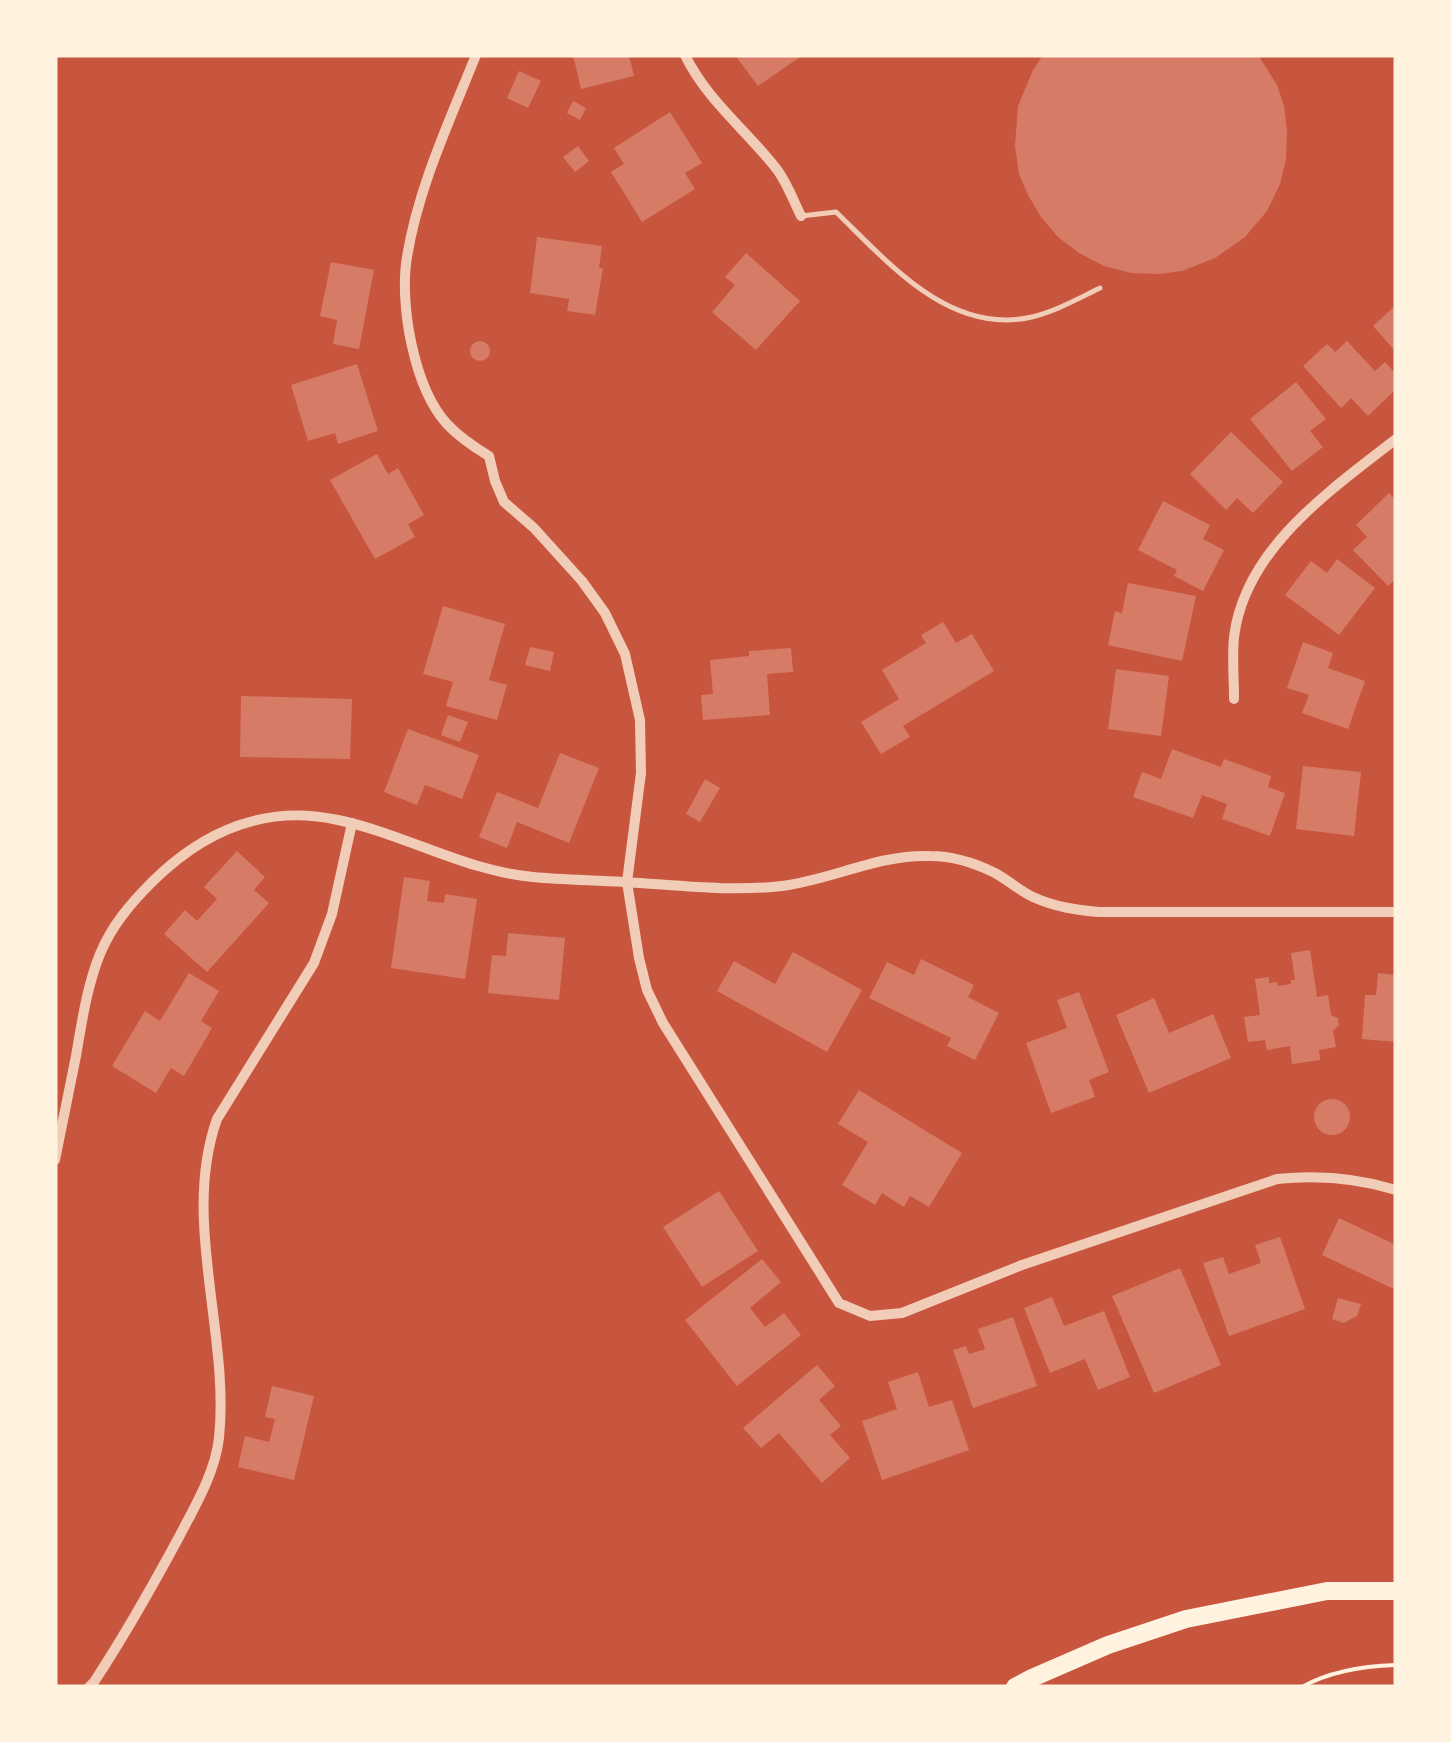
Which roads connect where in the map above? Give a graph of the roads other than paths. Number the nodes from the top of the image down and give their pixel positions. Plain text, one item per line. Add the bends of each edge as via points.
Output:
1 (476, 55) edge
2 (685, 55) edge
3 (801, 216) joint
4 (1100, 288) dead end
5 (1396, 439) edge
6 (1234, 699) dead end
7 (352, 824) junction
8 (626, 882) junction
9 (1396, 912) edge
10 (55, 1160) edge
11 (1396, 1190) edge
12 (1396, 1591) edge
13 (88, 1687) edge
14 (1015, 1687) edge

1 - 8 street via 407,257 412,346 444,421 489,456 504,502 582,581 625,654 641,755
2 - 3 street via 733,123 778,170
3 - 4 lane via 836,212 926,294 995,320 1027,318
5 - 6 street via 1286,532 1256,573 1234,637
7 - 8 street via 486,869
7 - 10 street via 277,817 240,824 195,846 133,901 115,924 88,990
7 - 13 street via 314,963 208,1144 204,1210 221,1393 219,1442 204,1489 162,1568
8 - 9 street via 709,890 784,886 928,856 966,861 1064,909
8 - 11 street via 647,990 663,1023 840,1303 870,1316 902,1313 1277,1179 1337,1177
12 - 14 main road via 1327,1591 1186,1619

